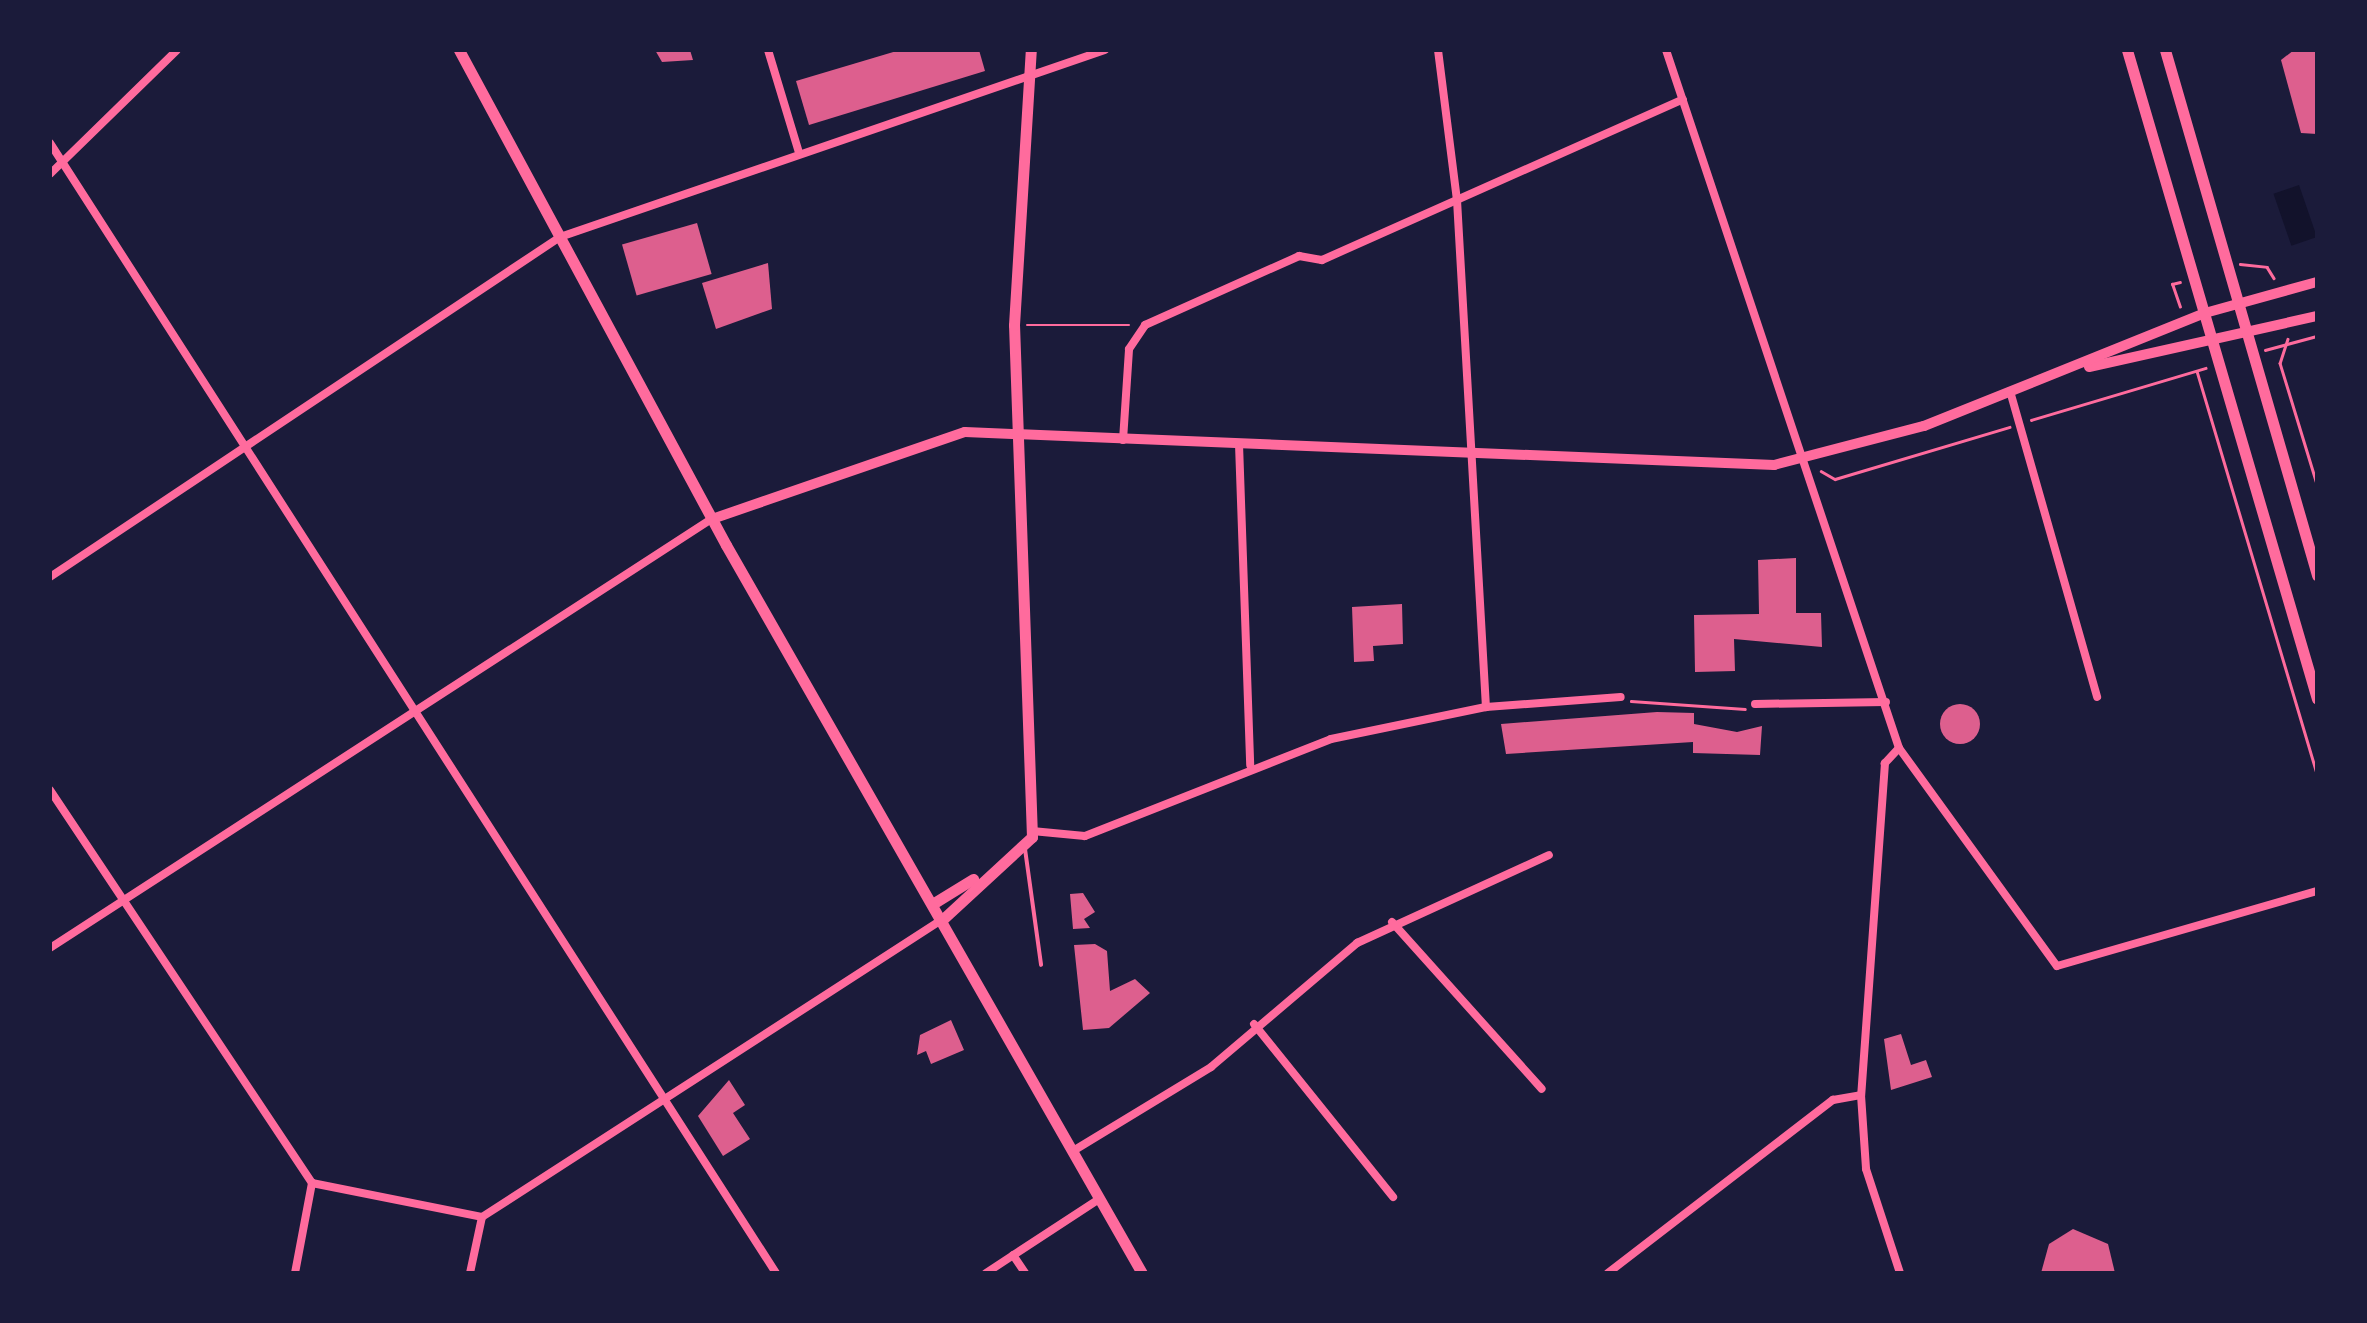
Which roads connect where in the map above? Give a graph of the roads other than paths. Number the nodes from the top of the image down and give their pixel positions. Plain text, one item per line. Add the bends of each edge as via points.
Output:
1 (177, 50) edge
2 (459, 50) edge
3 (768, 50) edge
4 (1031, 50) edge
5 (1104, 50) edge
6 (1438, 50) edge
7 (1666, 50) edge
8 (2128, 50) edge
9 (2165, 50) edge
10 (1032, 82) junction
11 (1682, 99) junction
12 (50, 142) edge
13 (798, 153) junction
14 (62, 162) junction
15 (50, 174) edge
16 (1457, 200) junction
17 (560, 237) junction
18 (2317, 282) edge
19 (2239, 303) junction
20 (2205, 313) junction
21 (2317, 316) edge
22 (2248, 332) junction
23 (2212, 341) junction
24 (2059, 373) junction
25 (2010, 391) junction
26 (1017, 430) junction
27 (1123, 440) junction
28 (1239, 444) junction
29 (245, 446) junction
30 (1470, 456) junction
31 (1802, 459) junction
32 (714, 518) junction
33 (2317, 575) edge
34 (50, 577) edge
35 (2316, 690) edge
36 (2097, 696) dead end
37 (1622, 697) road end
38 (1886, 702) junction
39 (1755, 704) road end
40 (1486, 707) junction
41 (416, 710) junction
42 (1899, 748) junction
43 (1250, 765) junction
44 (50, 790) edge
45 (1032, 831) junction
46 (1026, 849) junction
47 (1549, 855) dead end
48 (1015, 860) junction
49 (2317, 891) edge
50 (125, 900) junction
51 (934, 903) junction
52 (943, 919) junction
53 (1392, 922) junction
54 (50, 948) edge
55 (1041, 965) dead end
56 (1254, 1024) junction
57 (1542, 1089) dead end
58 (1861, 1095) junction
59 (665, 1098) junction
60 (1073, 1150) junction
61 (312, 1184) junction
62 (1393, 1198) dead end
63 (1099, 1200) junction
64 (482, 1216) junction
65 (1013, 1255) junction
66 (294, 1273) edge
67 (470, 1273) edge
68 (776, 1273) edge
69 (986, 1273) edge
70 (1024, 1273) edge
71 (1142, 1273) edge
72 (1608, 1273) edge
73 (1900, 1273) edge

1 - 14 street
2 - 17 main road
3 - 13 street
4 - 10 main road
5 - 10 street
6 - 16 street
7 - 11 street
8 - 20 main road
9 - 19 main road
10 - 13 street
10 - 26 main road via 1014,325
11 - 16 street
11 - 31 street
12 - 14 street
13 - 17 street
14 - 15 street
14 - 29 street
16 - 27 street via 1145,325 1129,348
16 - 30 street
17 - 29 street
17 - 32 main road
18 - 19 street
19 - 20 street
19 - 22 main road
20 - 23 main road
20 - 24 street
21 - 22 street
22 - 23 street
22 - 33 main road
23 - 24 street
23 - 35 main road
24 - 25 street
25 - 31 street
25 - 36 street
26 - 27 street
26 - 32 street via 930,438
26 - 45 main road
27 - 28 street
28 - 30 street
28 - 43 street
29 - 34 street
29 - 41 street
30 - 31 street via 1731,466
30 - 40 street
31 - 38 street
32 - 41 street
32 - 51 main road
37 - 40 street
38 - 39 street
38 - 42 street
40 - 43 street
41 - 50 street
41 - 59 street
42 - 49 street via 2057,966
42 - 58 street via 1885,763
43 - 45 street via 1085,836
44 - 50 street
45 - 46 main road
46 - 48 main road
46 - 55 lane
47 - 53 street
48 - 51 main road
48 - 52 main road
50 - 54 street
50 - 61 street
51 - 52 main road
52 - 59 street
52 - 60 main road
53 - 56 street
53 - 57 street
56 - 60 street via 1211,1067
56 - 62 street
58 - 72 street via 1833,1100
58 - 73 street via 1866,1170
59 - 64 street
59 - 68 street
60 - 63 main road
61 - 64 street
61 - 66 street
63 - 65 street
63 - 71 main road
64 - 67 street
65 - 69 street
65 - 70 street

